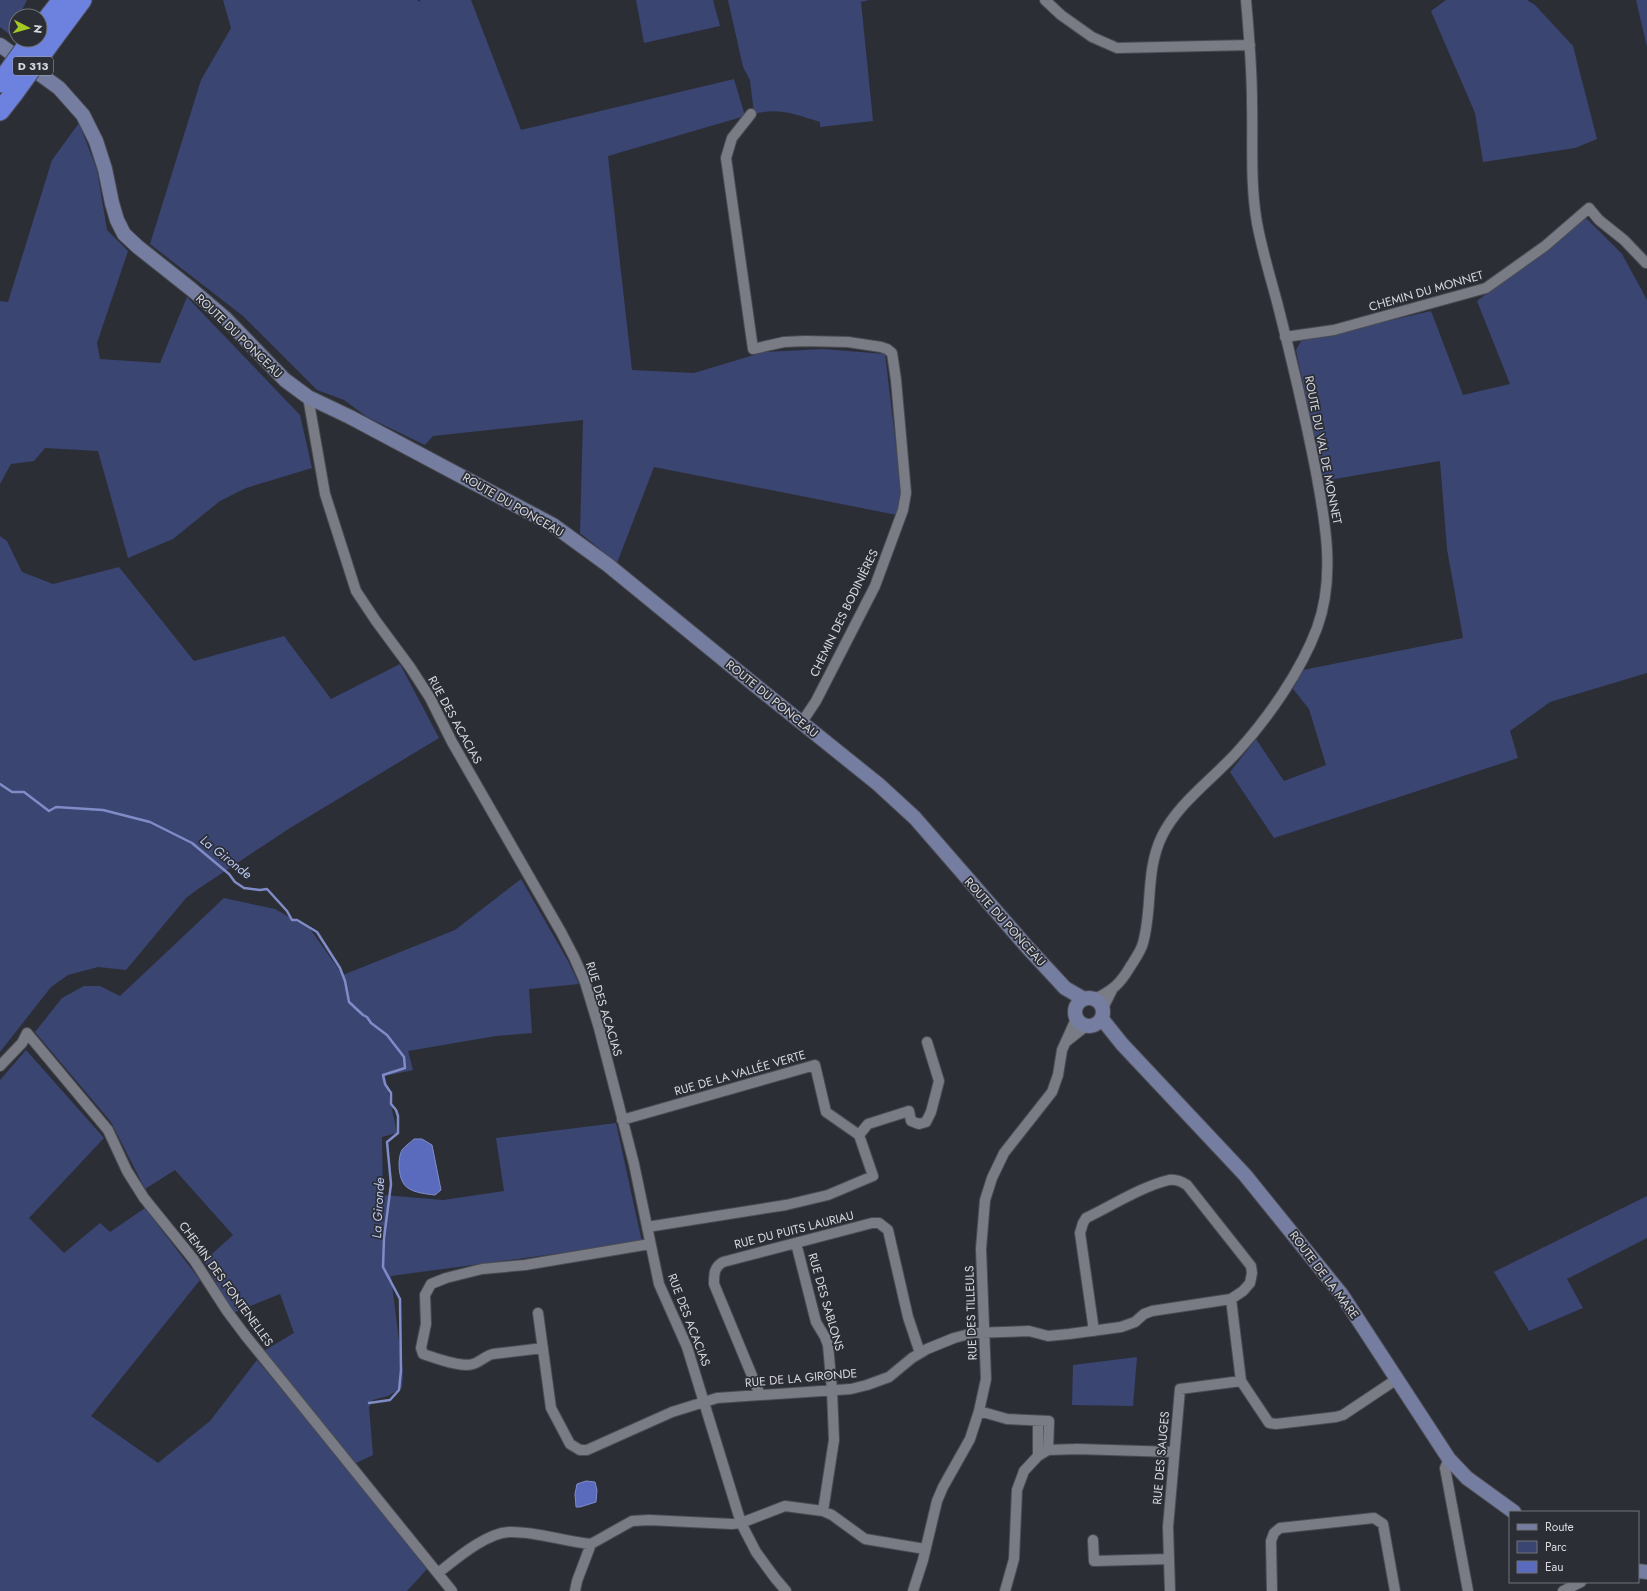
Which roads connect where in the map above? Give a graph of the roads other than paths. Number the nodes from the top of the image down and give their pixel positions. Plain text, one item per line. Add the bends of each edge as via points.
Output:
1 (62, 0) edge
2 (82, 0) edge
3 (1045, 0) edge
4 (1246, 0) edge
5 (48, 30) edge
6 (48, 32) edge
7 (0, 45) edge
8 (1250, 45) junction
9 (27, 48) edge
10 (36, 48) edge
11 (7, 88) edge
12 (0, 111) edge
13 (751, 114) dead end
14 (1646, 263) dead end
15 (1286, 337) junction
16 (308, 397) junction
17 (802, 722) junction
18 (1090, 1013) junction
19 (927, 1042) dead end
20 (0, 1066) edge
21 (622, 1120) junction
22 (859, 1134) junction
23 (647, 1227) junction
24 (796, 1243) junction
25 (650, 1244) junction
26 (1231, 1299) junction
27 (538, 1313) dead end
28 (1094, 1331) junction
29 (984, 1332) junction
30 (543, 1348) junction
31 (920, 1353) junction
32 (1241, 1380) junction
33 (1397, 1380) junction
34 (832, 1390) junction
35 (760, 1395) junction
36 (704, 1401) junction
37 (979, 1411) junction
38 (1038, 1421) junction
39 (1048, 1450) junction
40 (1174, 1452) junction
41 (1038, 1456) junction
42 (1449, 1459) junction
43 (823, 1511) junction
44 (1513, 1511) edge
45 (741, 1524) junction
46 (1093, 1540) dead end
47 (591, 1544) junction
48 (925, 1549) junction
49 (1169, 1559) junction
50 (438, 1573) junction
51 (1579, 1583) edge
52 (452, 1591) edge
53 (575, 1591) edge
54 (786, 1591) edge
55 (913, 1591) edge
56 (1005, 1591) edge
57 (1170, 1591) edge
58 (1272, 1591) edge
59 (1395, 1591) edge
60 (1468, 1591) edge
61 (1563, 1591) edge

1 - 5 highway, D 313
2 - 6 highway, D 313
3 - 8 street via 1092,37 1117,48
4 - 8 street, ROUTE DU VAL DE MONNET
7 - 16 street, ROUTE DU PONCEAU via 59,88 83,115 96,141 117,220 124,234 225,318 285,380
8 - 15 street, ROUTE DU VAL DE MONNET via 1252,180 1257,223
9 - 11 highway, D 313, bridge
10 - 11 highway, D 313, bridge
11 - 12 highway, D 313
13 - 17 street, CHEMIN DES BODINIÈRES via 732,138 726,158 753,349 784,342 848,342 887,349 892,354 895,373 905,470 906,493 903,510 877,579 816,701
14 - 15 street, CHEMIN DU MONNET via 1589,208 1544,246 1486,288 1334,330
15 - 18 street, ROUTE DU VAL DE MONNET via 1303,405 1326,530 1327,586 1323,607 1304,657 1267,715 1238,751 1174,815 1161,838 1152,863 1147,925 1142,946 1121,982
16 - 17 street, ROUTE DU PONCEAU via 553,525 608,565
16 - 21 street, RUE DES ACACIAS via 326,494 356,591 430,698 452,742 574,957 585,982 599,1028
17 - 18 street, ROUTE DU PONCEAU via 915,818 1028,948
18 - 29 street, RUE DES TILLEULS via 1065,1042 1052,1092 1004,1153 992,1178 985,1200 981,1249
18 - 33 street, ROUTE DE LA MARE via 1245,1175 1279,1215 1342,1295
19 - 22 street via 939,1081 926,1122 919,1124 912,1121 909,1111 868,1124
20 - 50 street, CHEMIN DES FONTENELLES via 22,1043 27,1033 108,1130 127,1171 144,1198 194,1260 236,1323
21 - 22 street, RUE DE LA VALLÉE VERTE via 815,1065 826,1112
21 - 23 street, RUE DES ACACIAS
22 - 23 street via 873,1176 828,1195 786,1205
23 - 25 street, RUE DES ACACIAS
24 - 31 street, RUE DU PUITS LAURIAU via 872,1223 885,1227 888,1230 908,1317
24 - 34 street, RUE DES SABLONS via 816,1322 828,1346
24 - 35 street, RUE DU PUITS LAURIAU via 723,1262 717,1265 714,1272 714,1284
25 - 30 street via 525,1265 482,1269 431,1284 425,1295 426,1324 421,1348 423,1354 452,1364 473,1365 493,1354
25 - 36 street, RUE DES ACACIAS via 659,1284 687,1347
26 - 28 street, RUE DE LA GIRONDE via 1152,1311 1121,1327
26 - 28 street via 1250,1283 1251,1266 1186,1185 1170,1180 1148,1188 1086,1218 1083,1222 1080,1233
26 - 32 street
27 - 30 street
28 - 29 street, RUE DE LA GIRONDE via 1048,1336 1029,1331
29 - 31 street, RUE DE LA GIRONDE via 954,1338
29 - 37 street, RUE DES TILLEULS via 986,1379
30 - 36 street, RUE DE LA GIRONDE via 551,1408 570,1444 580,1450 593,1448 672,1412
31 - 34 street, RUE DE LA GIRONDE via 878,1381 851,1389
32 - 33 street via 1269,1423 1276,1424 1343,1415
32 - 40 street, RUE DES SAUGES via 1180,1389
33 - 42 street, ROUTE DE LA MARE
34 - 35 street, RUE DE LA GIRONDE
34 - 43 street, RUE DES SABLONS via 834,1440
35 - 36 street, RUE DE LA GIRONDE
36 - 45 street, RUE DES ACACIAS
37 - 38 street via 1007,1419
37 - 48 street, RUE DES TILLEULS via 967,1447 937,1501
38 - 39 street via 1049,1421
38 - 41 street
39 - 40 street
39 - 41 street
40 - 49 street, RUE DES SAUGES via 1168,1522
41 - 56 street via 1024,1471 1017,1490 1014,1559
42 - 44 street, ROUTE DE LA MARE via 1467,1478
42 - 60 street via 1445,1468
43 - 45 street via 785,1506
43 - 48 street via 865,1539
45 - 47 street via 632,1521
45 - 54 street, RUE DES ACACIAS via 756,1552
46 - 49 street via 1094,1561
47 - 50 street via 530,1533 508,1532 487,1539
47 - 53 street
48 - 55 street, RUE DES TILLEULS
49 - 57 street, RUE DES SAUGES
50 - 52 street, CHEMIN DES FONTENELLES
51 - 61 street
58 - 59 street via 1271,1541 1276,1530 1288,1526 1374,1518 1383,1524

